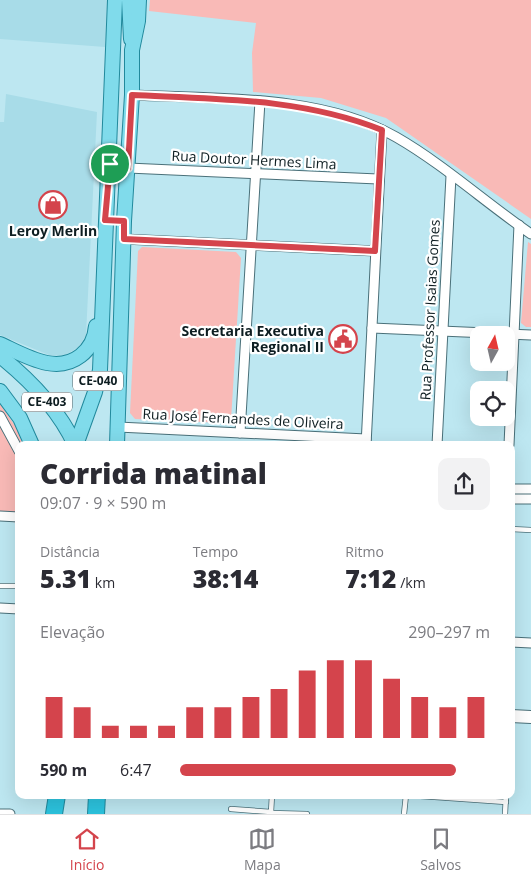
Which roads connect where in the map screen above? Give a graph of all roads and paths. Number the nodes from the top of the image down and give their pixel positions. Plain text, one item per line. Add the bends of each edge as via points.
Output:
1 (115, 0) edge
2 (129, 0) edge
3 (139, 0) edge
4 (132, 50) junction
5 (132, 95) junction
6 (260, 102) junction
7 (382, 130) junction
8 (110, 164) junction
9 (128, 168) junction
10 (256, 174) junction
11 (451, 176) junction
12 (378, 179) junction
13 (105, 220) junction
14 (124, 221) junction
15 (518, 225) junction
16 (531, 234) edge
17 (124, 239) junction
18 (251, 246) junction
19 (375, 251) junction
20 (101, 314) junction
21 (514, 326) edge
22 (372, 328) junction
23 (442, 331) junction
24 (470, 332) edge
25 (515, 334) edge
26 (531, 335) edge
27 (0, 344) edge
28 (0, 356) edge
29 (512, 371) edge
30 (0, 390) edge
31 (0, 416) edge
32 (118, 426) junction
33 (0, 430) edge
34 (10, 432) junction
35 (240, 433) junction
36 (30, 441) edge
37 (73, 441) edge
38 (76, 441) edge
39 (117, 441) edge
40 (352, 441) edge
41 (366, 441) edge
42 (437, 441) edge
43 (509, 441) edge
44 (15, 443) edge
45 (515, 489) edge
46 (531, 490) edge
47 (515, 499) edge
48 (531, 500) edge
49 (0, 516) edge
50 (15, 517) edge
51 (515, 529) edge
52 (531, 530) edge
53 (0, 586) edge
54 (15, 586) edge
55 (0, 608) edge
56 (15, 609) edge
57 (515, 642) edge
58 (531, 643) edge
59 (515, 716) edge
60 (531, 717) edge
61 (56, 799) edge
62 (97, 799) edge
63 (272, 799) edge
64 (406, 799) edge
65 (463, 799) edge
66 (506, 802) joint
67 (231, 809) dead end
68 (271, 813) edge
69 (0, 814) edge
70 (10, 814) edge
71 (54, 814) edge
72 (96, 814) edge
73 (307, 814) edge
74 (404, 814) edge
75 (505, 814) edge

1 - 8 main road, CE-040
2 - 4 main road
3 - 4 main road, CE-040
4 - 5 main road, CE-040
5 - 6 street
5 - 9 main road, CE-040
6 - 7 street via 330,112
6 - 10 street
7 - 11 street
7 - 12 street
8 - 9 main road
8 - 13 main road, CE-040
9 - 10 street, Rua Doutor Hermes Lima
9 - 14 main road, CE-040
10 - 12 street, Rua Doutor Hermes Lima
10 - 18 street
11 - 15 street
11 - 23 street, Rua Professor Isaias Gomes
12 - 19 street
13 - 14 main road
13 - 20 main road, CE-040
14 - 17 main road, CE-040
15 - 16 street
15 - 21 street
17 - 18 street
17 - 32 main road, CE-040
18 - 19 street
18 - 35 street
19 - 22 street
20 - 27 main road via 94,339 87,350 66,363 42,362
20 - 38 main road, CE-040 via 98,380
22 - 23 street
22 - 41 street
23 - 24 street
23 - 42 street, Rua Professor Isaias Gomes
25 - 26 street
28 - 37 main road, CE-403 via 49,404
29 - 43 street
30 - 36 main road, CE-403 via 20,418
31 - 34 street
32 - 35 street, Rua José Fernandes de Oliveira
32 - 39 main road, CE-040
33 - 34 street
34 - 44 street
35 - 40 street, Rua José Fernandes de Oliveira
45 - 46 street
47 - 48 street
49 - 50 street
51 - 52 lane
53 - 54 lane
55 - 56 street
57 - 58 street
59 - 60 street
61 - 71 highway
62 - 72 highway
63 - 68 lane
64 - 74 lane
65 - 66 lane
66 - 75 lane
67 - 68 lane
68 - 73 lane
69 - 70 street

